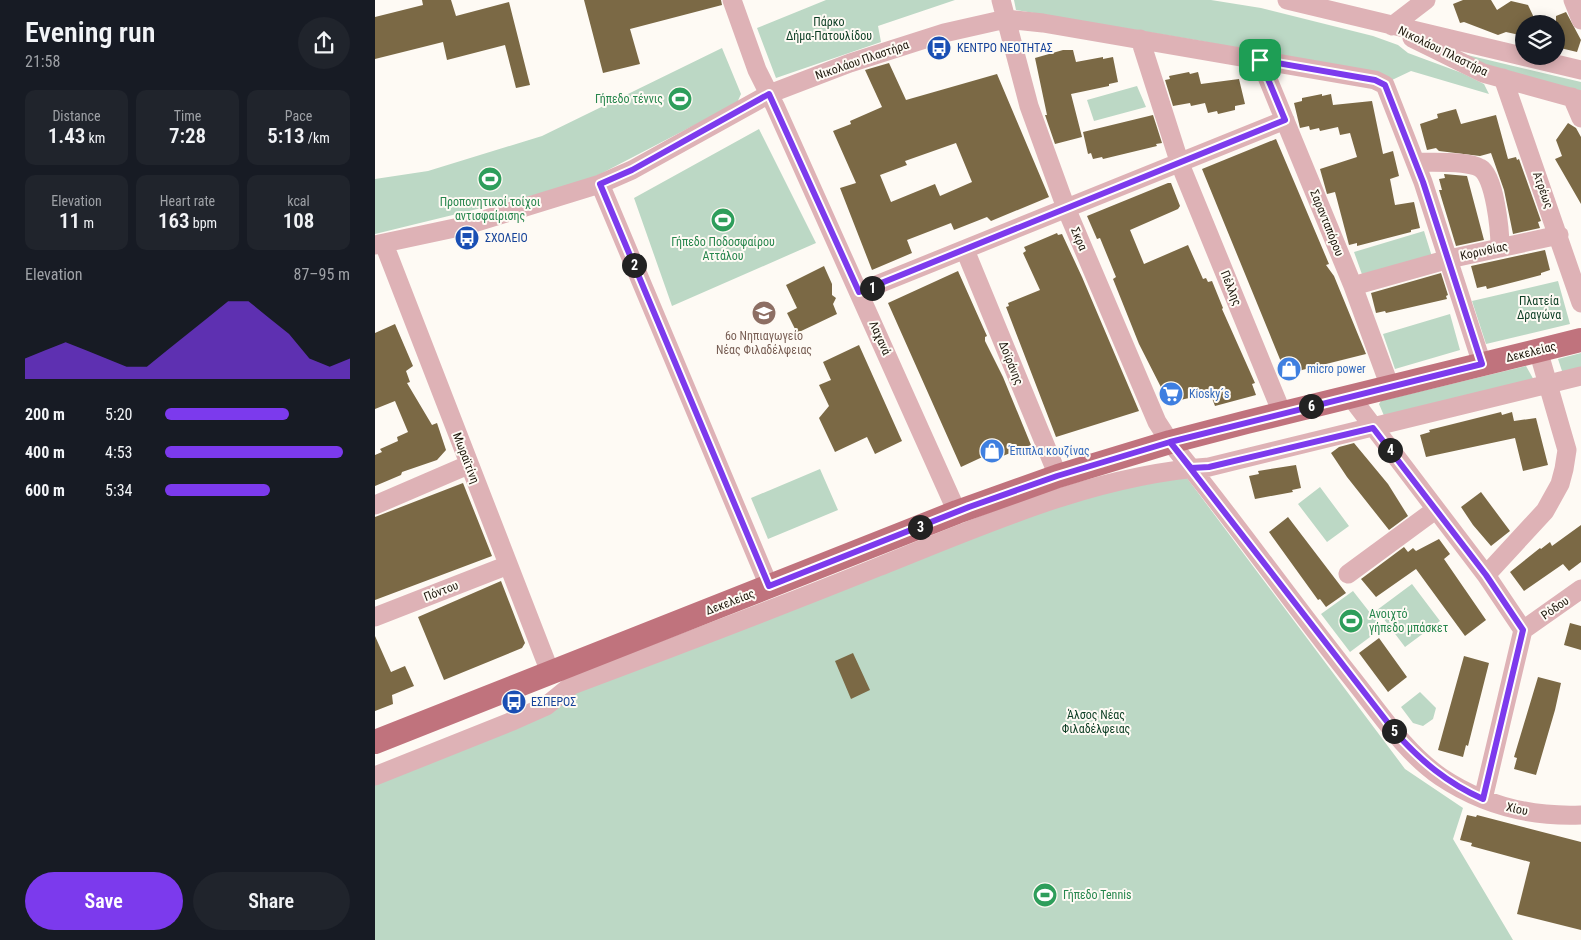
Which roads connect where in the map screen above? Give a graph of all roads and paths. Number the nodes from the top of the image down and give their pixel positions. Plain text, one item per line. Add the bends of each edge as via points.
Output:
1 (732, 0) edge
2 (1001, 0) edge
3 (1287, 0) edge
4 (1426, 0) edge
5 (1573, 0) edge
6 (1006, 19) junction
7 (1581, 20) edge
8 (1392, 26) junction
9 (1141, 39) junction
10 (1260, 60) junction
11 (1581, 70) edge
12 (1503, 78) junction
13 (769, 94) junction
14 (1576, 99) edge
15 (1581, 118) edge
16 (1285, 120) junction
17 (1415, 162) junction
18 (1180, 164) junction
19 (600, 184) junction
20 (1066, 208) junction
21 (1559, 235) junction
22 (380, 244) edge
23 (1500, 248) junction
24 (965, 250) junction
25 (1449, 259) junction
26 (1353, 286) junction
27 (859, 292) junction
28 (1581, 303) edge
29 (1581, 340) edge
30 (1538, 350) junction
31 (1482, 364) junction
32 (1581, 376) edge
33 (1547, 384) junction
34 (1390, 387) junction
35 (1350, 396) junction
36 (1282, 413) junction
37 (1373, 428) junction
38 (1170, 442) junction
39 (1574, 448) edge
40 (468, 465) junction
41 (1191, 468) junction
42 (1057, 476) junction
43 (375, 505) edge
44 (1435, 510) junction
45 (957, 512) junction
46 (508, 566) junction
47 (1348, 574) dead end
48 (1486, 575) junction
49 (769, 586) junction
50 (1581, 589) edge
51 (375, 617) edge
52 (1523, 630) junction
53 (550, 672) junction
54 (375, 742) edge
55 (375, 776) edge
56 (1483, 799) junction
57 (1581, 815) edge

1 - 13 street, Λαχανά
2 - 6 street, Σκρα
3 - 8 street, Νικολάου Πλαστήρα
4 - 8 street
5 - 7 street
6 - 9 street, Νικολάου Πλαστήρα
6 - 13 street, Νικολάου Πλαστήρα via 920,40
6 - 20 street, Σκρα via 1029,106
8 - 11 street, Νικολάου Πλαστήρα
8 - 12 street, Νικολάου Πλαστήρα via 1483,73
9 - 10 street, Νικολάου Πλαστήρα
9 - 18 street, Πέλλης
10 - 16 street, Σαρανταπόρου
10 - 17 street, Νικολάου Πλαστήρα via 1375,80 1385,85
12 - 14 street, Νικολάου Πλαστήρα
12 - 21 street, Ατρέως
13 - 19 street, Νικολάου Πλαστήρα via 632,170
13 - 27 street, Λαχανά
14 - 15 street
16 - 18 street
16 - 26 street, Σαρανταπόρου
17 - 23 street via 1467,165 1479,167 1486,173 1491,184
17 - 25 street
18 - 20 street
18 - 36 street, Πέλλης
19 - 22 street, Νικολάου Πλαστήρα via 464,226
19 - 49 street
20 - 24 street
20 - 38 street, Σκρα via 1157,422
21 - 23 street, Κορινθίας
21 - 28 street, Ατρέως
22 - 40 street, Μωραϊτίνη
23 - 25 street, Κορινθίας
24 - 27 street
24 - 42 street, Δοϊράνης
25 - 26 street, Κορινθίας
25 - 31 street
26 - 34 street, Σαρανταπόρου
27 - 45 street, Λαχανά
29 - 30 main road, Δεκελείας
30 - 31 main road, Δεκελείας
30 - 33 street
31 - 34 main road, Δεκελείας
32 - 33 street
33 - 37 street
33 - 39 street
34 - 35 main road, Δεκελείας
35 - 36 main road, Δεκελείας
35 - 37 street
36 - 38 main road, Δεκελείας
37 - 41 street via 1209,467
37 - 44 street
38 - 41 street, Χίου
38 - 42 main road, Δεκελείας
39 - 48 street via 1551,501
40 - 43 street
40 - 46 street, Μωραϊτίνη
41 - 55 street via 1103,484 933,545 572,685 545,706
41 - 56 street, Χίου via 1395,732 1440,776
42 - 45 main road, Δεκελείας
44 - 47 street
44 - 48 street
45 - 49 main road, Δεκελείας
46 - 51 street, Πόντου
46 - 53 street, Μωραϊτίνη
48 - 52 street
49 - 53 main road, Δεκελείας
50 - 52 street, Ρόδου
52 - 56 street
53 - 54 main road, Δεκελείας
56 - 57 street, Χίου via 1514,810

